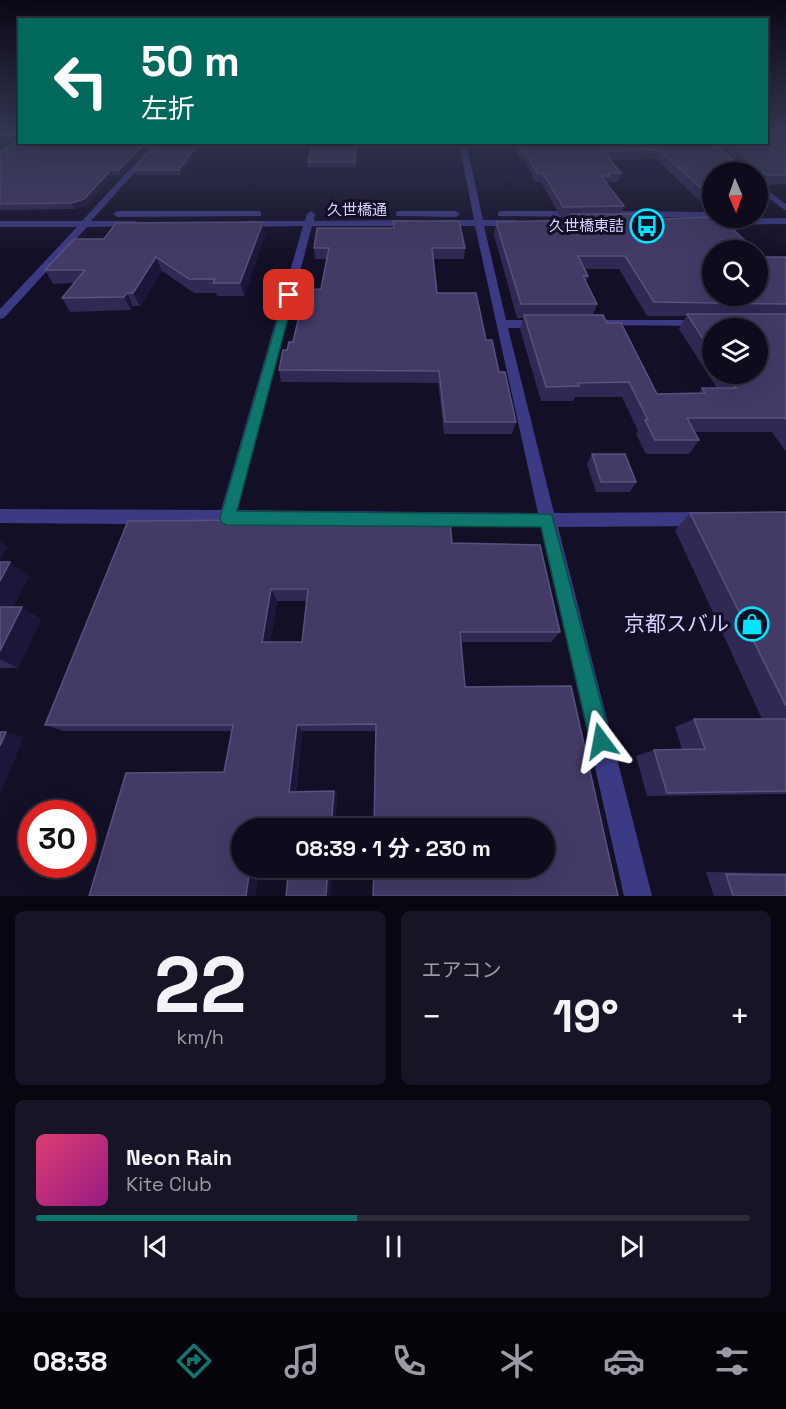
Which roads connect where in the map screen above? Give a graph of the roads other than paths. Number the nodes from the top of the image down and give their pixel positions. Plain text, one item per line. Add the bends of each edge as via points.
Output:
1 (129, 174) edge
2 (468, 174) edge
3 (768, 195) edge
4 (785, 211) edge
5 (93, 213) junction
6 (594, 214) edge
7 (768, 214) edge
8 (702, 215) edge
9 (83, 219) junction
10 (310, 219) junction
11 (477, 219) junction
12 (702, 220) edge
13 (768, 221) edge
14 (786, 221) edge
15 (585, 223) edge
16 (0, 224) edge
17 (0, 316) edge
18 (596, 323) edge
19 (702, 323) edge
20 (501, 324) junction
21 (560, 324) edge
22 (0, 516) edge
23 (227, 518) junction
24 (726, 519) edge
25 (547, 520) junction
26 (638, 896) edge

1 - 5 street
2 - 11 street
3 - 4 street
4 - 7 street
5 - 9 street, 久世橋通
5 - 10 street, 久世橋通
6 - 11 street, 久世橋通
8 - 12 street via 607,219
9 - 10 street, 久世橋通
9 - 16 street, 久世橋通
9 - 17 street
10 - 11 street, 久世橋通
10 - 23 street
11 - 15 street, 久世橋通
11 - 20 street
13 - 14 street
18 - 19 street
20 - 21 street
20 - 25 street
22 - 23 street
23 - 25 street
24 - 25 street
25 - 26 street

